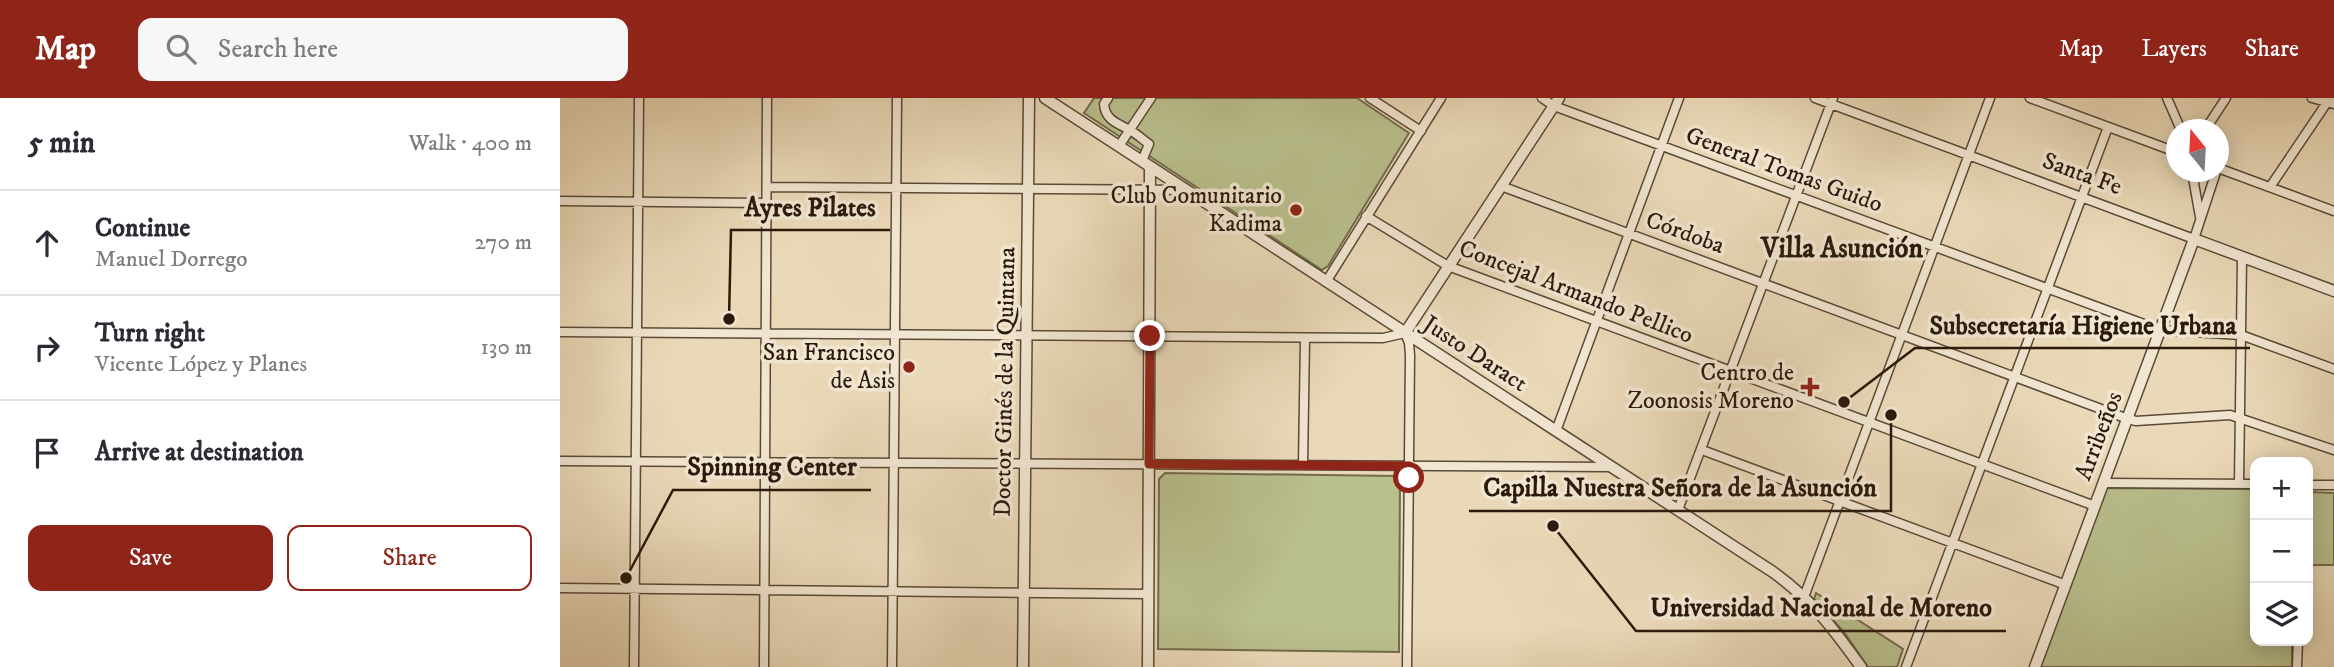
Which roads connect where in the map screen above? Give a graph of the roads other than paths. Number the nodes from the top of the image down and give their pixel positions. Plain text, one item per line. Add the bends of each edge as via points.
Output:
1 (639, 98) edge
2 (767, 98) edge
3 (897, 98) edge
4 (1029, 98) edge
5 (1045, 98) edge
6 (1108, 98) edge
7 (1151, 98) edge
8 (1370, 98) edge
9 (1441, 98) edge
10 (1542, 98) edge
11 (1679, 98) edge
12 (1815, 98) edge
13 (1990, 98) edge
14 (2030, 98) edge
15 (2167, 98) edge
16 (2226, 98) edge
17 (2312, 98) edge
18 (1832, 101) edge
19 (1557, 102) edge
20 (2331, 103) edge
21 (2176, 119) edge
22 (2213, 119) edge
23 (2108, 127) junction
24 (1130, 130) junction
25 (1421, 131) junction
26 (1662, 145) junction
27 (1119, 146) junction
28 (2166, 148) edge
29 (1969, 155) junction
30 (1146, 164) junction
31 (2229, 174) edge
32 (2194, 182) edge
33 (2213, 182) edge
34 (1501, 186) junction
35 (767, 187) junction
36 (2270, 187) junction
37 (896, 188) junction
38 (1028, 189) junction
39 (1150, 189) junction
40 (1186, 190) junction
41 (1797, 196) junction
42 (2082, 197) junction
43 (560, 201) edge
44 (638, 202) junction
45 (767, 203) junction
46 (2334, 211) edge
47 (1366, 216) junction
48 (2200, 218) junction
49 (1629, 233) junction
50 (2194, 239) junction
51 (1935, 247) junction
52 (2242, 257) junction
53 (1448, 266) junction
54 (1326, 282) junction
55 (1764, 283) junction
56 (2047, 289) junction
57 (2334, 291) edge
58 (1597, 321) junction
59 (2160, 330) junction
60 (560, 331) edge
61 (637, 332) junction
62 (1405, 333) junction
63 (766, 334) junction
64 (895, 334) junction
65 (1902, 334) junction
66 (1026, 335) junction
67 (2241, 335) junction
68 (1150, 336) junction
69 (1305, 338) junction
70 (2334, 369) edge
71 (1731, 371) junction
72 (2014, 376) junction
73 (2239, 417) junction
74 (2128, 419) junction
75 (1869, 422) junction
76 (1556, 431) junction
77 (1702, 450) junction
78 (2334, 450) edge
79 (560, 461) edge
80 (636, 461) junction
81 (765, 462) junction
82 (894, 463) junction
83 (1025, 463) junction
84 (1149, 464) junction
85 (1982, 464) junction
86 (1303, 465) junction
87 (1409, 466) junction
88 (1611, 467) junction
89 (2104, 483) junction
90 (2239, 484) junction
91 (2250, 484) edge
92 (2313, 485) edge
93 (2334, 485) edge
94 (1840, 501) junction
95 (2095, 506) junction
96 (1678, 510) junction
97 (1952, 543) junction
98 (2066, 585) junction
99 (560, 588) edge
100 (635, 589) junction
101 (764, 591) junction
102 (893, 592) junction
103 (1024, 593) junction
104 (1149, 594) junction
105 (1804, 597) junction
106 (2298, 646) edge
107 (634, 667) edge
108 (764, 667) edge
109 (892, 667) edge
110 (1023, 667) edge
111 (1148, 667) edge
112 (1407, 667) edge
113 (1861, 667) edge
114 (1906, 667) edge
115 (2035, 667) edge
116 (2297, 667) edge

1 - 44 street
2 - 35 street
3 - 37 street
4 - 38 street, Doctor Ginés de la Quintana
5 - 27 street, Justo Daract
6 - 24 street via 1106,114
7 - 24 street
8 - 25 street
9 - 25 street
10 - 19 street, General Tomas Guido
11 - 26 street
12 - 18 street, Santa Fe
13 - 29 street
14 - 23 street
15 - 21 street
16 - 22 street
17 - 20 street
18 - 29 street, Santa Fe
18 - 41 street
19 - 26 street, General Tomas Guido
19 - 34 street
20 - 36 street
23 - 28 street
23 - 42 street
24 - 27 street
24 - 30 street via 1149,144
25 - 47 street
26 - 41 street, General Tomas Guido
26 - 49 street
27 - 30 street, Justo Daract
29 - 42 street, Santa Fe
29 - 51 street
30 - 39 street
30 - 40 street, Justo Daract
31 - 36 street
32 - 48 street, Arribeños
33 - 48 street, Arribeños
34 - 49 street, Córdoba
34 - 53 street
35 - 37 street
35 - 45 street
36 - 46 street
37 - 38 street
37 - 64 street
38 - 39 street
38 - 66 street, Doctor Ginés de la Quintana
39 - 40 street
39 - 68 street
40 - 54 street, Justo Daract
41 - 51 street, General Tomas Guido
41 - 55 street
42 - 50 street, Santa Fe
42 - 56 street
43 - 44 street
44 - 45 street
44 - 61 street
45 - 63 street
47 - 53 street, Concejal Armando Pellico
47 - 54 street
48 - 50 street, Arribeños
49 - 55 street, Córdoba
49 - 58 street
50 - 52 street, Santa Fe
50 - 59 street, Arribeños
51 - 56 street, General Tomas Guido
51 - 65 street
52 - 57 street, Santa Fe
52 - 67 street
53 - 58 street, Concejal Armando Pellico
53 - 62 street
54 - 62 street, Justo Daract
55 - 65 street, Córdoba
55 - 71 street
56 - 59 street, General Tomas Guido
56 - 72 street
58 - 71 street, Concejal Armando Pellico
58 - 76 street
59 - 67 street, General Tomas Guido
59 - 74 street, Arribeños
60 - 61 street
61 - 63 street
61 - 80 street
62 - 69 street
62 - 76 street, Justo Daract
62 - 87 street via 1410,355
63 - 64 street
63 - 81 street
64 - 66 street
64 - 82 street
65 - 72 street, Córdoba
65 - 75 street
66 - 68 street
66 - 83 street, Doctor Ginés de la Quintana
67 - 70 street, General Tomas Guido
67 - 73 street
68 - 69 street
68 - 84 street
69 - 86 street
71 - 75 street, Concejal Armando Pellico
71 - 77 street
72 - 74 street, Córdoba
72 - 85 street
73 - 74 street, Córdoba
73 - 78 street, Córdoba
73 - 90 street
74 - 89 street, Arribeños
75 - 85 street, Concejal Armando Pellico
75 - 94 street
76 - 88 street, Justo Daract
77 - 94 street
77 - 96 street
79 - 80 street
80 - 81 street
80 - 100 street
81 - 82 street
81 - 101 street
82 - 83 street
82 - 102 street
83 - 84 street
83 - 103 street, Doctor Ginés de la Quintana
84 - 86 street
84 - 104 street
85 - 95 street, Concejal Armando Pellico
85 - 97 street
86 - 87 street
87 - 88 street
87 - 112 street
88 - 96 street, Justo Daract
89 - 90 street
89 - 95 street, Arribeños
90 - 91 street
92 - 93 street
94 - 97 street
94 - 105 street
95 - 98 street, Arribeños
96 - 105 street, Justo Daract
97 - 98 street
97 - 114 street
98 - 115 street, Arribeños
99 - 100 street
100 - 101 street
100 - 107 street
101 - 102 street
101 - 108 street
102 - 103 street
102 - 109 street
103 - 104 street
103 - 110 street, Doctor Ginés de la Quintana
104 - 111 street
105 - 113 street, Justo Daract via 1824,616
106 - 116 street

